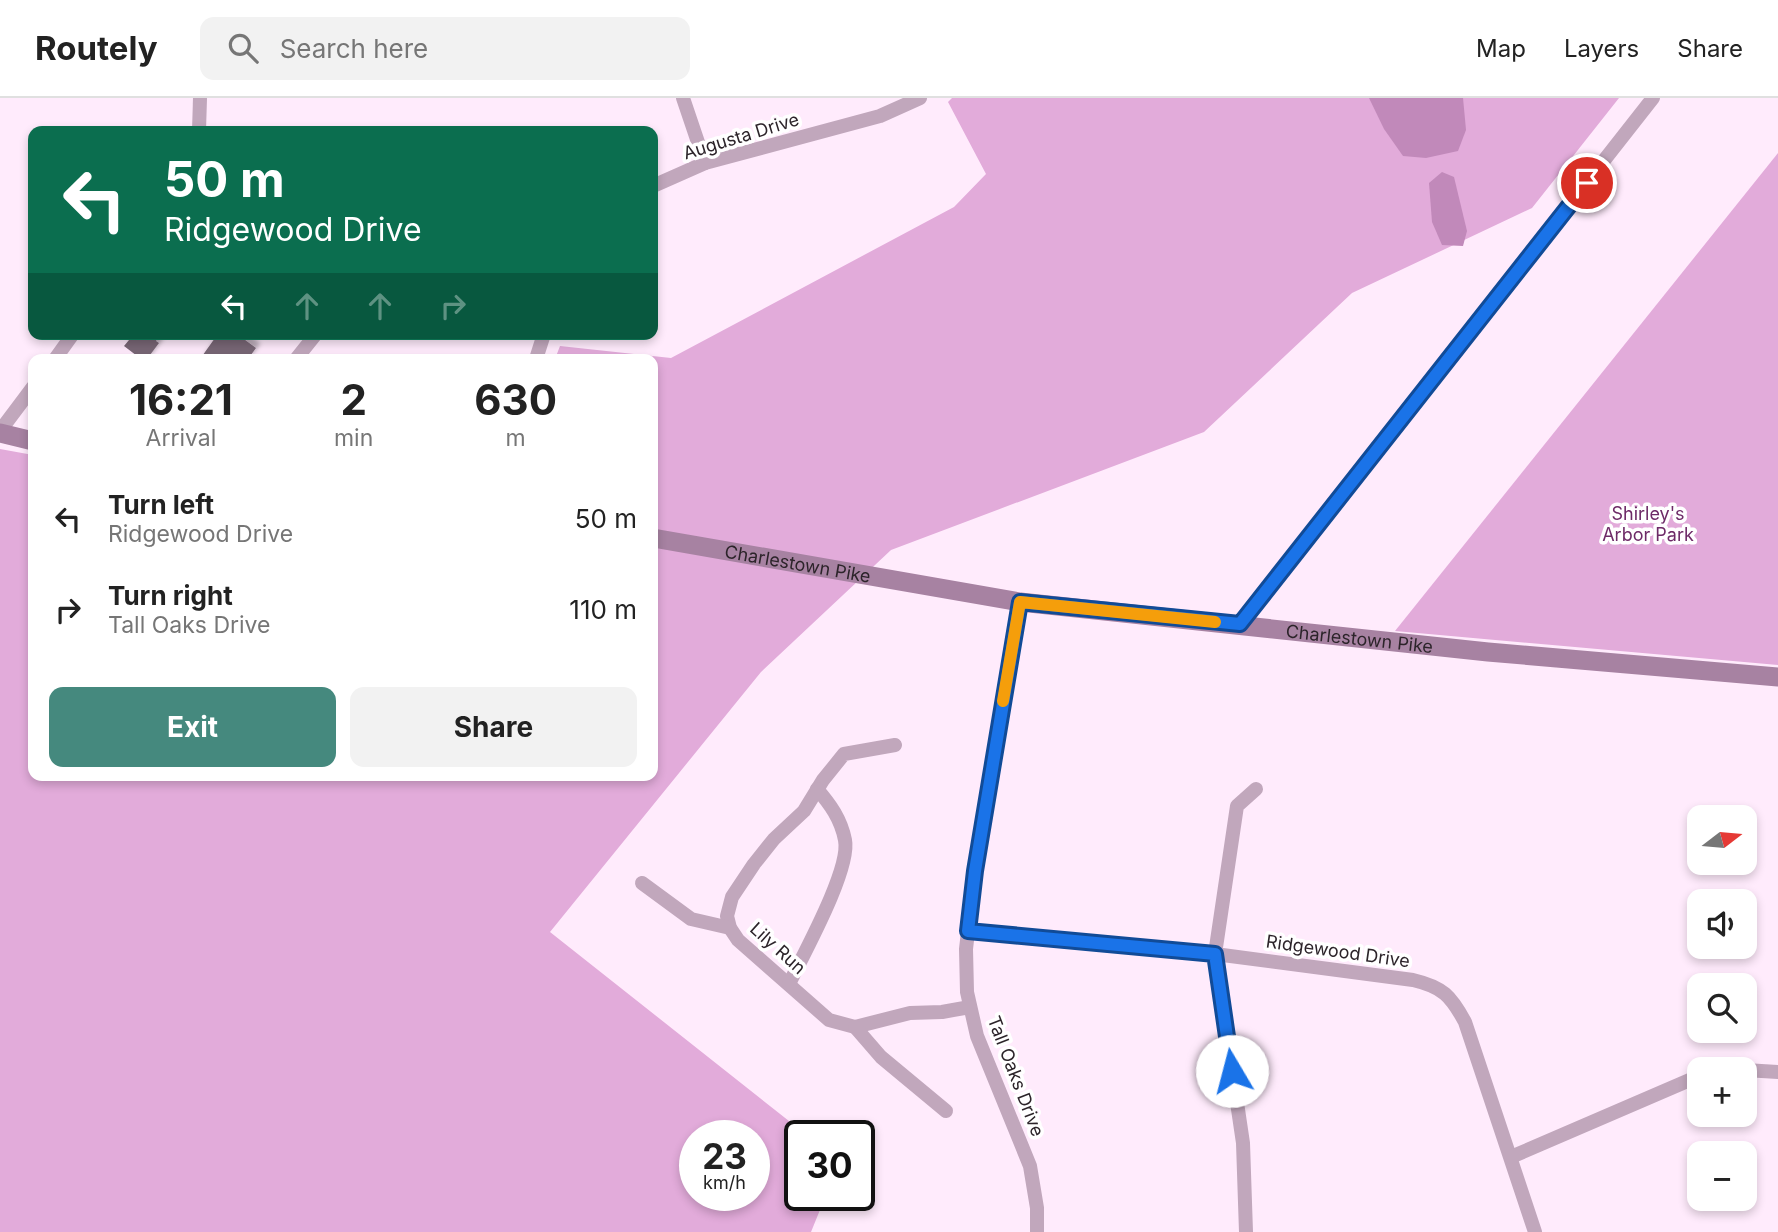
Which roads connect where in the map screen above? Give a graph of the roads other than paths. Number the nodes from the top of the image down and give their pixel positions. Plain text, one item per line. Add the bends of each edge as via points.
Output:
1 (200, 98) edge
2 (683, 98) edge
3 (920, 98) edge
4 (1653, 98) edge
5 (199, 126) edge
6 (705, 163) junction
7 (658, 184) edge
8 (311, 340) edge
9 (300, 354) edge
10 (28, 394) edge
11 (0, 432) edge
12 (28, 440) edge
13 (658, 539) edge
14 (1020, 602) junction
15 (1240, 624) junction
16 (1778, 677) edge
17 (895, 745) dead end
18 (817, 789) junction
19 (1256, 789) dead end
20 (642, 883) dead end
21 (730, 928) junction
22 (968, 931) junction
23 (1215, 954) junction
24 (789, 984) junction
25 (970, 1007) junction
26 (855, 1027) junction
27 (1757, 1071) edge
28 (1778, 1072) edge
29 (1687, 1081) edge
30 (946, 1111) dead end
31 (1511, 1157) junction
32 (1037, 1232) edge
33 (1246, 1232) edge
34 (1535, 1232) edge

1 - 5 street
2 - 6 street
3 - 6 street, Augusta Drive via 880,116
4 - 15 street
6 - 7 street, Augusta Drive
8 - 9 street
10 - 11 street
11 - 12 street
13 - 14 street, Charlestown Pike
14 - 15 street, Charlestown Pike
14 - 22 street, Tall Oaks Drive
15 - 16 street, Charlestown Pike via 1488,652
17 - 18 street, Lily Run via 844,754
18 - 21 street, Lily Run via 732,897 727,916
18 - 24 street via 834,808 846,842 843,864
19 - 23 street via 1237,806
20 - 21 street via 691,919
21 - 24 street, Lily Run
22 - 23 street, Ridgewood Drive
22 - 25 street, Tall Oaks Drive
23 - 31 street, Ridgewood Drive via 1413,980 1441,989 1465,1023
23 - 33 street via 1243,1143
24 - 26 street, Lily Run via 829,1020
25 - 26 street via 910,1013
25 - 32 street, Tall Oaks Drive via 976,1036 1030,1166
26 - 30 street via 881,1057
27 - 28 street
29 - 31 street
31 - 34 street, Ridgewood Drive

